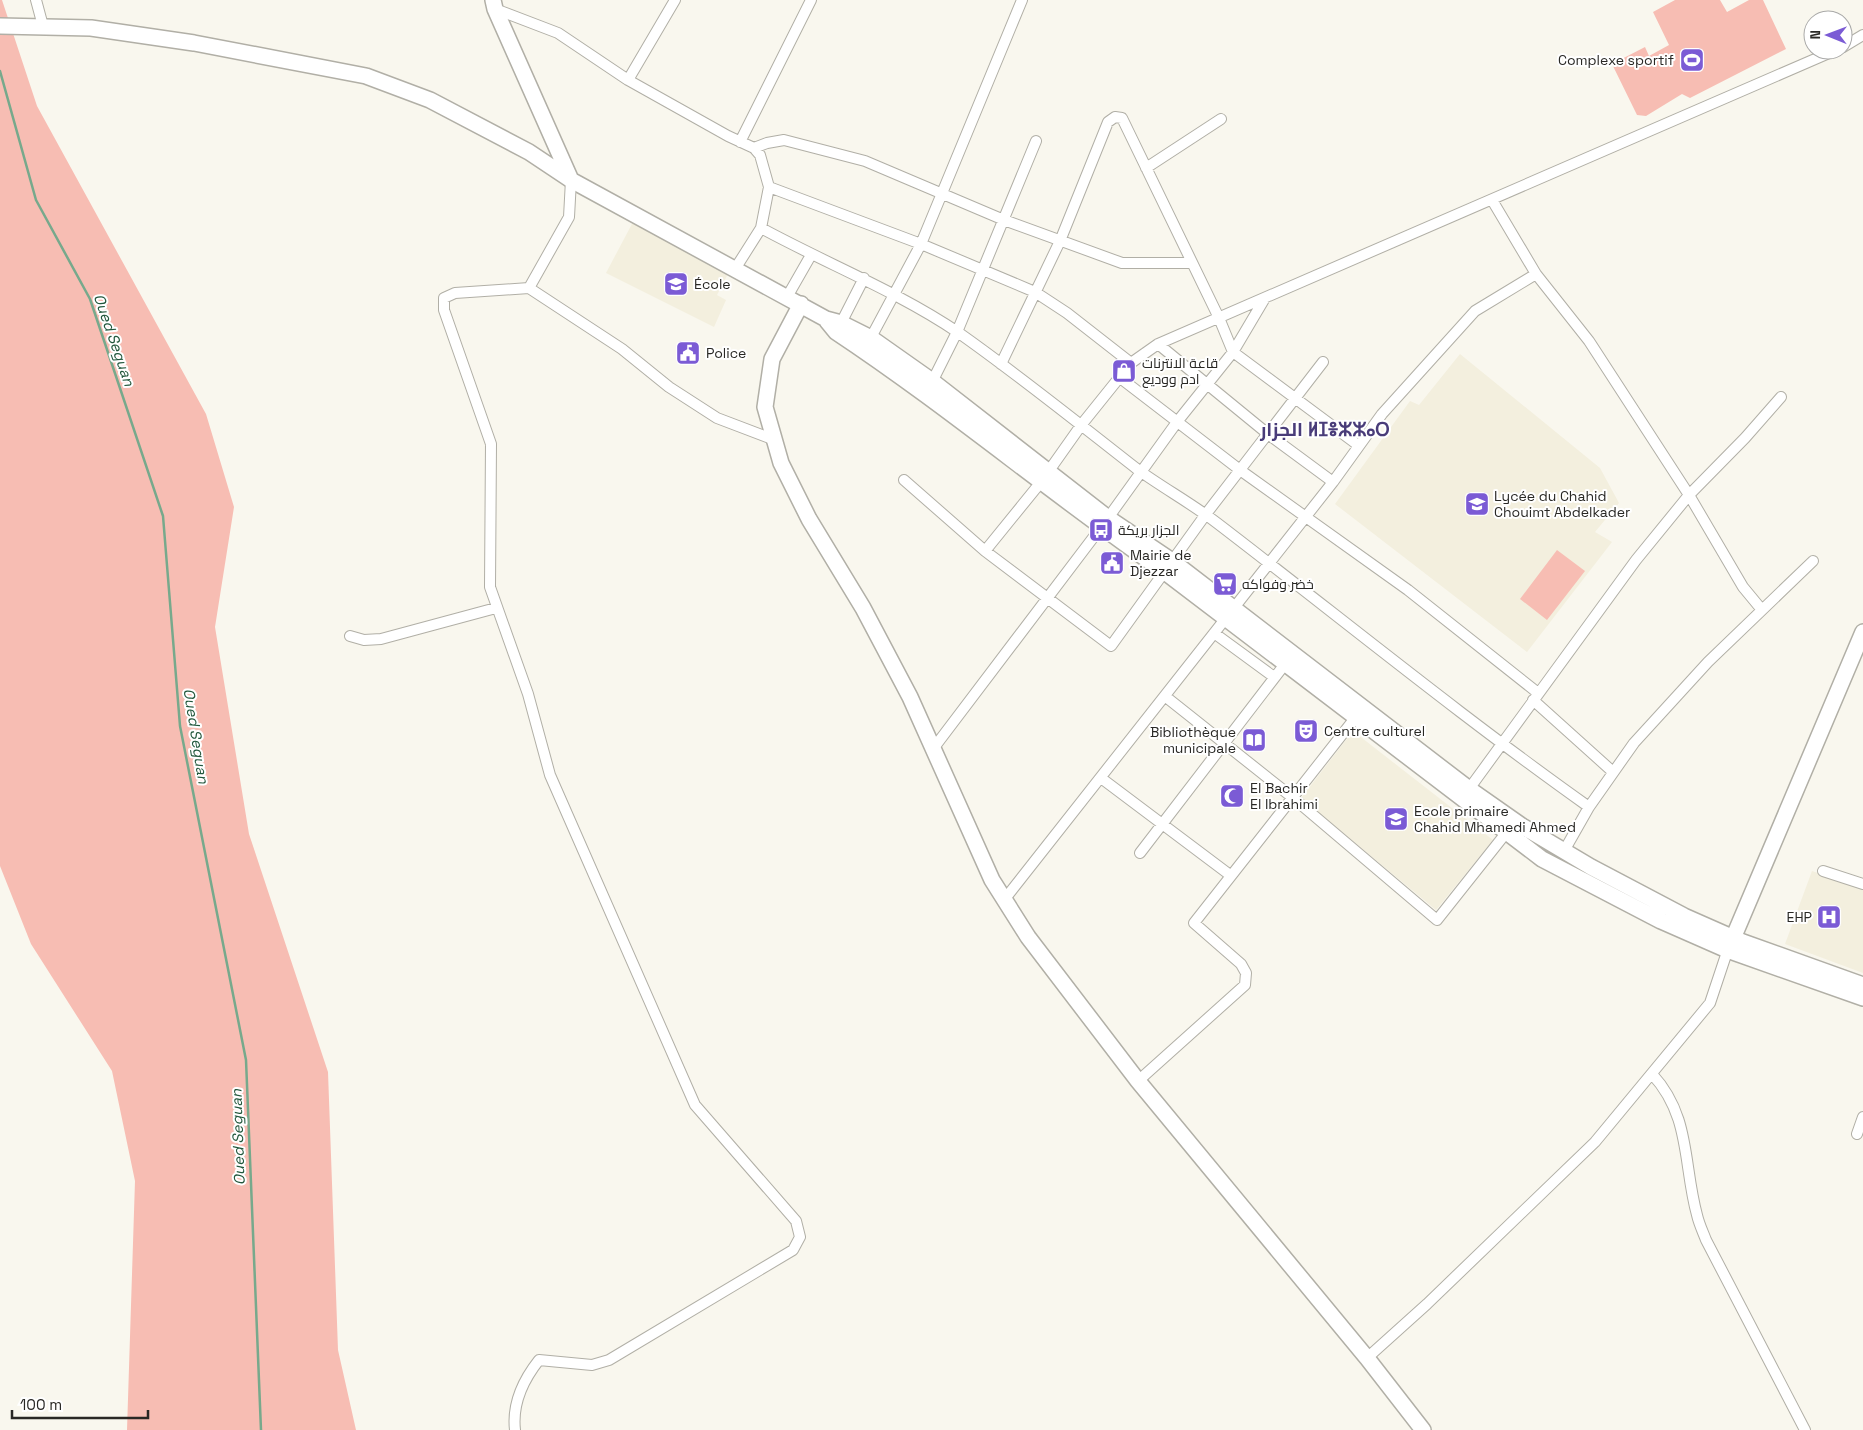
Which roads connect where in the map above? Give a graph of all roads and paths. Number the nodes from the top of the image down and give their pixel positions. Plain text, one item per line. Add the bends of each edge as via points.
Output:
1 (36, 0) edge
2 (675, 0) edge
3 (811, 0) edge
4 (1022, 0) edge
5 (494, 4) edge
6 (0, 26) edge
7 (43, 26) junction
8 (1813, 60) edge
9 (628, 80) junction
10 (1221, 119) dead end
11 (1036, 141) dead end
12 (740, 142) junction
13 (754, 148) junction
14 (1146, 168) junction
15 (571, 180) junction
16 (769, 187) junction
17 (941, 192) junction
18 (1492, 200) junction
19 (1004, 220) junction
20 (761, 228) junction
21 (1060, 241) junction
22 (921, 244) junction
23 (811, 255) junction
24 (1192, 262) junction
25 (735, 269) junction
26 (982, 272) junction
27 (1536, 274) junction
28 (864, 278) junction
29 (529, 288) junction
30 (1035, 292) junction
31 (893, 294) junction
32 (1265, 298) junction
33 (794, 301) junction
34 (1219, 318) junction
35 (835, 325) junction
36 (957, 332) junction
37 (868, 344) junction
38 (1158, 344) junction
39 (1233, 352) junction
40 (1323, 362) dead end
41 (1130, 363) junction
42 (1001, 364) junction
43 (1119, 377) junction
44 (1208, 384) junction
45 (929, 388) junction
46 (1781, 397) dead end
47 (1295, 399) junction
48 (1177, 422) junction
49 (1082, 424) junction
50 (1268, 434) junction
51 (775, 440) junction
52 (1358, 445) junction
53 (1240, 470) junction
54 (1140, 471) junction
55 (1044, 477) junction
56 (904, 480) dead end
57 (1334, 482) junction
58 (1689, 495) junction
59 (1206, 514) junction
60 (1304, 518) junction
61 (1104, 523) junction
62 (984, 550) junction
63 (1813, 561) dead end
64 (1268, 562) junction
65 (1168, 566) junction
66 (1047, 597) junction
67 (496, 608) junction
68 (1762, 610) junction
69 (1229, 613) junction
70 (1863, 632) edge
71 (1214, 633) junction
72 (350, 636) dead end
73 (1285, 664) junction
74 (1274, 677) junction
75 (1535, 696) junction
76 (1166, 697) junction
77 (1360, 712) junction
78 (1224, 743) junction
79 (1501, 745) junction
80 (933, 749) junction
81 (1614, 772) junction
82 (1101, 778) junction
83 (1469, 789) junction
84 (1292, 797) junction
85 (1589, 808) junction
86 (1162, 825) junction
87 (1511, 827) junction
88 (1564, 851) junction
89 (1140, 853) dead end
90 (1823, 871) dead end
91 (1230, 875) junction
92 (1863, 884) edge
93 (1004, 900) junction
94 (1734, 936) junction
95 (1727, 950) junction
96 (1863, 985) edge
97 (1863, 998) edge
98 (1652, 1074) junction
99 (1138, 1081) junction
100 (1863, 1117) edge
101 (1857, 1134) dead end
102 (1367, 1358) junction
103 (515, 1430) edge
104 (1423, 1430) edge
105 (1805, 1430) edge

1 - 7 street
2 - 9 street
3 - 12 street
4 - 17 street
5 - 9 street via 558,33
5 - 15 main road
6 - 7 main road
7 - 15 main road via 91,28 185,42 366,76 430,100 529,152
8 - 18 street
9 - 12 street
10 - 14 street
11 - 19 street
12 - 13 street
13 - 16 street via 760,155
13 - 17 street via 784,140 866,162
14 - 21 street via 1122,118 1115,117 1108,122
14 - 24 street
15 - 25 main road
15 - 29 street via 569,217
16 - 20 street
16 - 22 street
17 - 19 street
17 - 22 street
18 - 27 street
18 - 32 street
19 - 21 street
19 - 26 street
20 - 23 street
20 - 25 street
21 - 24 street via 1122,263
21 - 30 street
22 - 26 street
22 - 31 street
23 - 28 street
23 - 33 street
24 - 34 street
25 - 33 main road
26 - 30 street
26 - 36 street
27 - 52 street via 1475,311
27 - 58 street via 1589,341
28 - 31 street
28 - 35 street
29 - 51 street via 622,349 669,387 717,418
29 - 67 street via 455,292 444,298 444,310 491,444 490,587
30 - 41 street
30 - 42 street
31 - 36 street
31 - 37 street
32 - 34 street
32 - 39 street
33 - 35 main road
33 - 51 main road via 772,358 765,407
34 - 38 street
34 - 39 street
35 - 37 main road
36 - 42 street
36 - 45 street
37 - 45 main road
38 - 41 street
38 - 44 street
39 - 44 street
39 - 47 street
40 - 47 street
41 - 43 street
42 - 49 street
43 - 48 street
43 - 49 street
44 - 48 street
44 - 50 street
45 - 55 main road
46 - 58 street
47 - 50 street
47 - 52 street
48 - 53 street
48 - 54 street
49 - 54 street
49 - 55 street
50 - 53 street
50 - 57 street
51 - 80 main road via 781,463 809,519 863,608 910,697
52 - 57 street
53 - 59 street
53 - 60 street
54 - 59 street
54 - 61 street
55 - 61 main road
55 - 62 street
56 - 62 street
57 - 60 street
58 - 68 street via 1743,587
58 - 75 street via 1636,560
59 - 64 street
59 - 65 street
60 - 64 street
60 - 75 street via 1408,590
61 - 65 main road
61 - 66 street
62 - 66 street
63 - 68 street
64 - 69 street
64 - 79 street
65 - 66 street via 1111,646
65 - 69 main road
66 - 80 street
67 - 72 street via 381,639 364,640
67 - 103 street via 528,694 550,775 695,1106 796,1221 800,1237 792,1250 609,1360 592,1365 539,1360 526,1378 517,1405
68 - 81 street via 1708,662 1634,743
69 - 71 street
69 - 73 main road
69 - 77 main road
70 - 94 main road
71 - 74 street
71 - 76 street
73 - 74 street
73 - 77 main road
74 - 78 street
75 - 79 street
75 - 81 street
76 - 78 street
76 - 82 street
77 - 83 main road
77 - 84 street
77 - 87 main road
78 - 84 street
78 - 86 street
79 - 83 street
79 - 85 street
80 - 93 main road
81 - 85 street
82 - 86 street
82 - 93 street
83 - 87 main road
84 - 87 street via 1437,920
84 - 91 street
85 - 88 street
86 - 89 street
86 - 91 street
87 - 88 main road
87 - 95 main road via 1542,858 1572,876
88 - 94 main road via 1684,916
90 - 92 street
91 - 99 street via 1194,923 1241,964 1246,973 1245,985
93 - 99 main road via 1028,937
94 - 95 street
94 - 96 main road
95 - 97 main road
95 - 98 street via 1710,1003
98 - 102 street via 1595,1142
98 - 105 street via 1664,1087 1680,1120 1697,1215 1706,1240
99 - 102 main road
100 - 101 street
102 - 104 main road

